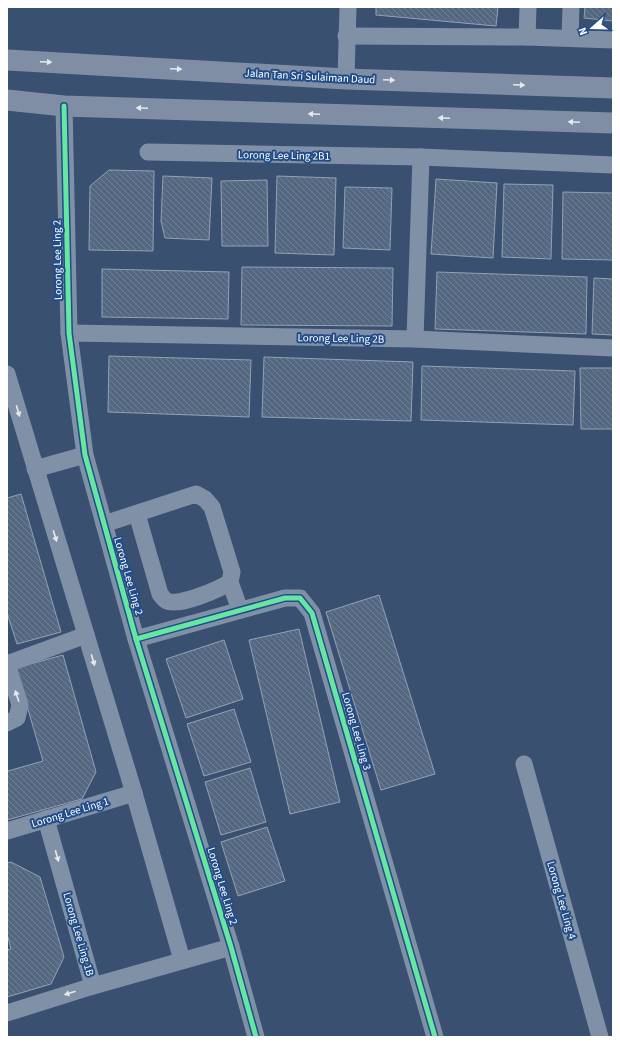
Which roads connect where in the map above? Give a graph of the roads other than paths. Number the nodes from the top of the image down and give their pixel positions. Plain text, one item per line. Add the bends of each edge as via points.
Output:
1 (348, 7) edge
2 (528, 7) edge
3 (571, 7) edge
4 (346, 36) junction
5 (527, 37) junction
6 (570, 38) junction
7 (613, 40) edge
8 (7, 60) edge
9 (346, 79) junction
10 (613, 88) edge
11 (7, 100) edge
12 (64, 106) junction
13 (613, 123) edge
14 (148, 152) dead end
15 (421, 157) junction
16 (613, 164) edge
17 (68, 333) junction
18 (415, 339) junction
19 (613, 348) edge
20 (7, 374) edge
21 (84, 455) junction
22 (35, 469) junction
23 (137, 514) junction
24 (104, 524) junction
25 (230, 582) junction
26 (240, 610) junction
27 (86, 635) junction
28 (136, 639) junction
29 (7, 664) edge
30 (7, 723) edge
31 (524, 764) dead end
32 (134, 793) junction
33 (46, 819) junction
34 (7, 831) edge
35 (231, 947) junction
36 (182, 960) junction
37 (93, 986) junction
38 (7, 1013) edge
39 (256, 1037) edge
40 (436, 1037) edge
41 (600, 1037) edge

1 - 4 street
2 - 5 street
3 - 6 street
4 - 5 street
4 - 9 street
5 - 6 street
6 - 7 street
8 -> 9 main road, Jalan Tan Sri Sulaiman Daud
9 -> 10 main road, Jalan Tan Sri Sulaiman Daud
11 - 12 main road
13 -> 12 main road
12 - 17 street, Lorong Lee Ling 2
14 - 15 street, Lorong Lee Ling 2B1
15 - 16 street, Lorong Lee Ling 2B1
15 - 18 street
17 - 18 street, Lorong Lee Ling 2B
17 - 21 street, Lorong Lee Ling 2
18 - 19 street, Lorong Lee Ling 2B
20 -> 22 street
21 - 22 street
21 - 24 street, Lorong Lee Ling 2
22 -> 27 street
23 - 24 street
23 - 25 street via 160,594 167,601 177,602 220,589
23 - 25 street via 196,494 205,499 212,507 222,537 232,572
24 - 28 street, Lorong Lee Ling 2
25 - 26 street
26 - 28 street, Lorong Lee Ling 3
26 - 40 street, Lorong Lee Ling 3 via 285,598 300,598 312,613
27 - 29 street
27 -> 32 street
28 - 35 street, Lorong Lee Ling 2
30 -> 29 street via 18,718 20,705
31 - 41 street, Lorong Lee Ling 4
32 - 33 street, Lorong Lee Ling 1
32 - 36 street
33 - 34 street, Lorong Lee Ling 1
33 -> 37 street, Lorong Lee Ling 1B
35 - 36 street
35 - 39 street, Lorong Lee Ling 2
36 - 37 street
37 -> 38 street, Lorong Lee Ling 1B

